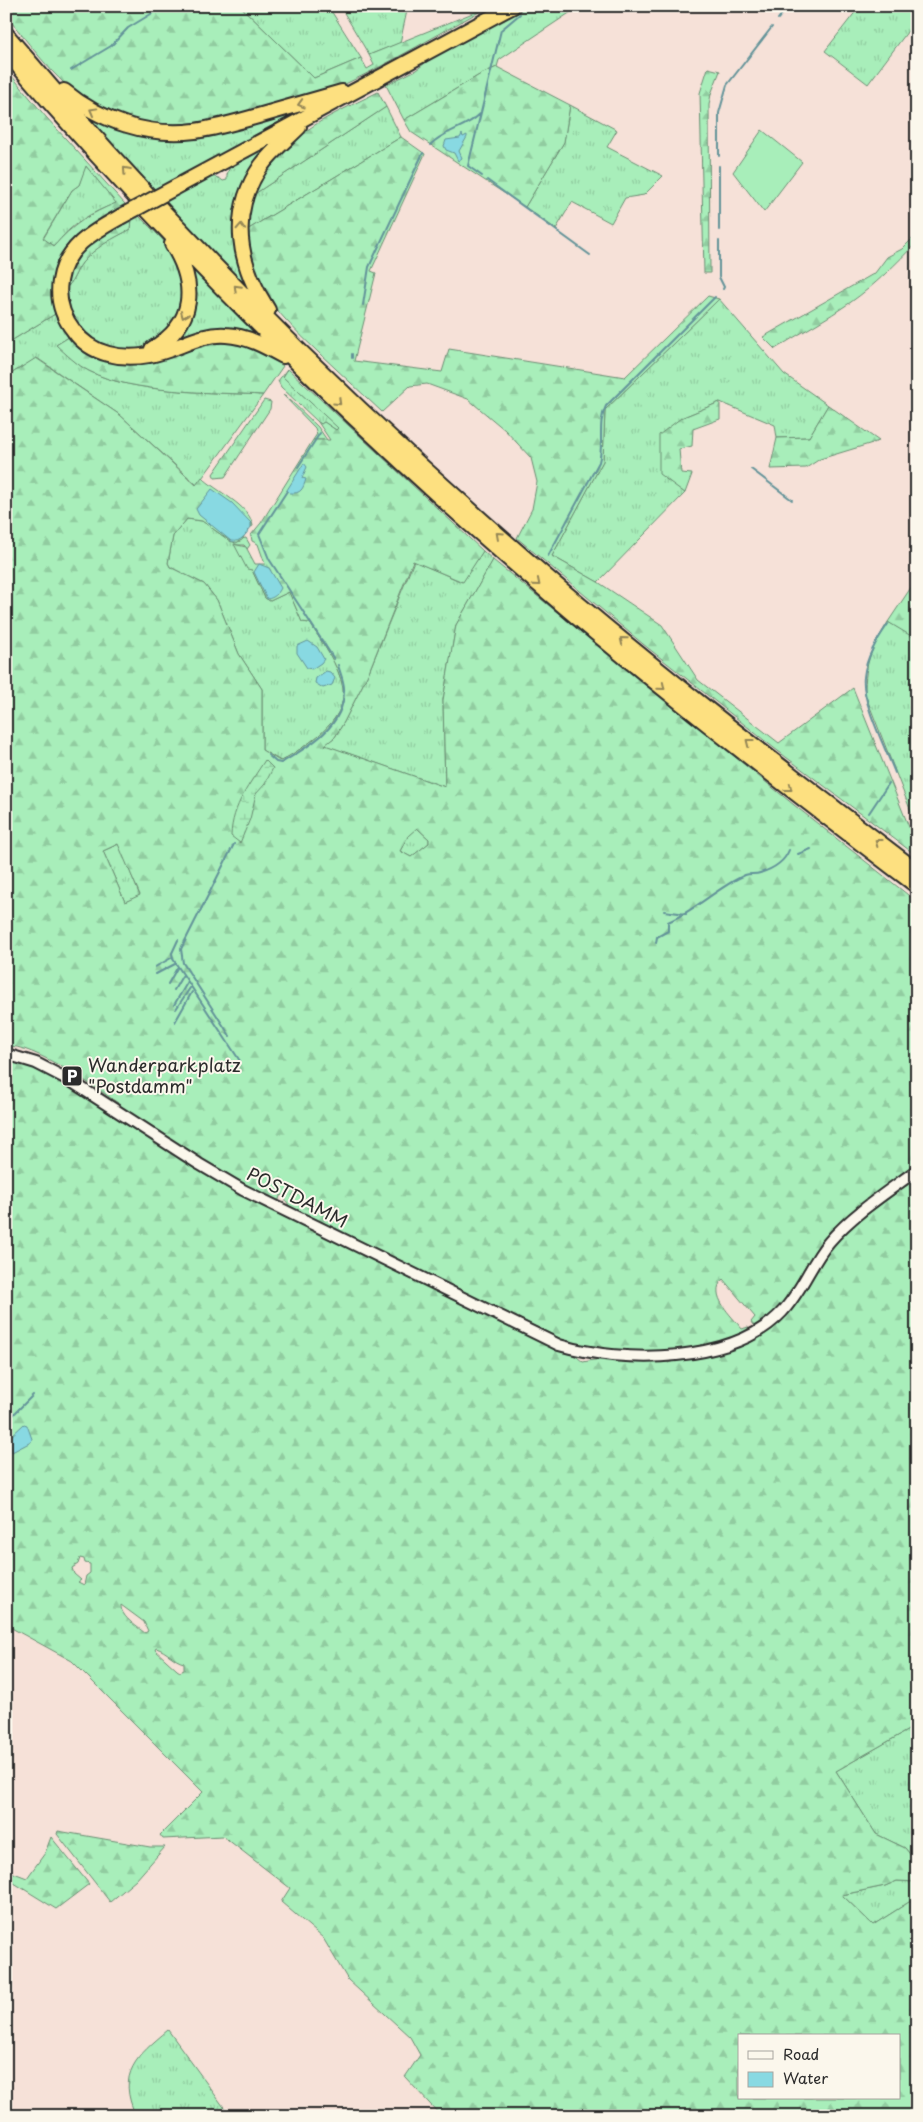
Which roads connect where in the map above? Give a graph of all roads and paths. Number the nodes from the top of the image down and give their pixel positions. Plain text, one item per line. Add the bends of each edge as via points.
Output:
1 (513, 6) edge
2 (8, 43) edge
3 (25, 65) junction
4 (364, 85) junction
5 (312, 115) junction
6 (159, 222) junction
7 (286, 346) junction
8 (136, 355) junction
9 (307, 364) junction
10 (917, 871) edge
11 (917, 886) edge
12 (6, 1054) edge
13 (917, 1170) edge

1 - 4 highway
2 - 3 highway
4 -> 3 highway via 221,126 195,131 156,131 98,114
3 - 6 highway
7 -> 3 highway
4 - 5 highway
7 -> 5 highway via 248,274 241,239 242,219 261,166
5 - 8 highway, bridge via 86,237 73,251 63,268 59,295 64,316 83,342 92,348 112,355
6 - 7 highway
6 -> 8 highway via 182,262 190,293 177,328 159,345
7 - 8 highway via 225,335 198,338 149,355
7 - 9 highway
10 -> 9 highway via 729,726 564,591
9 -> 11 highway via 401,462 564,606 691,710
12 - 13 street, POSTDAMM via 69,1080 243,1190 559,1345 606,1355 698,1353 738,1342 759,1332 784,1310 840,1229

